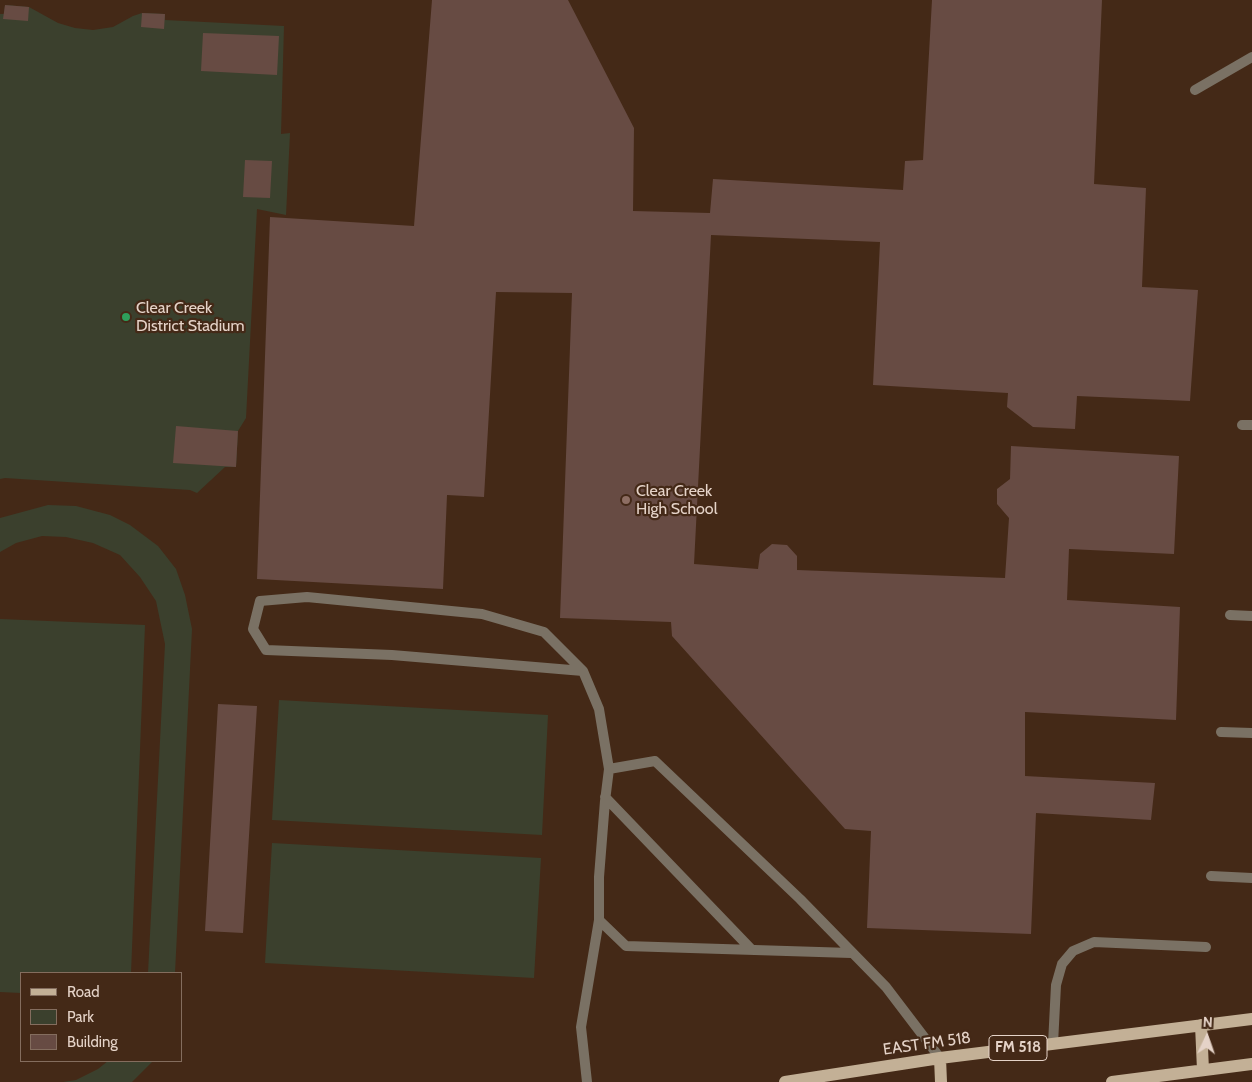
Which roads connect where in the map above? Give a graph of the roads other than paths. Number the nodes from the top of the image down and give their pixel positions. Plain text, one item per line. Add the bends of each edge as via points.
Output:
1 (1252, 57) edge
2 (1195, 90) dead end
3 (1230, 615) dead end
4 (1252, 616) edge
5 (583, 671) junction
6 (1222, 732) dead end
7 (1252, 733) edge
8 (609, 769) junction
9 (605, 797) junction
10 (1211, 876) dead end
11 (1252, 878) edge
12 (598, 920) junction
13 (1206, 947) dead end
14 (752, 950) junction
15 (851, 953) junction
16 (1252, 1019) edge
17 (1201, 1024) junction
18 (1053, 1044) junction
19 (940, 1058) junction
20 (1252, 1064) edge
21 (1203, 1070) junction
22 (587, 1082) edge
23 (785, 1082) edge
24 (941, 1082) edge
25 (1112, 1082) edge

1 - 2 lane
3 - 4 lane
5 - 5 lane via 544,632 482,614 307,597 260,601 252,629 266,650 392,655
5 - 8 lane via 600,709
6 - 7 lane
8 - 9 lane
8 - 15 lane via 655,761 800,899
9 - 12 lane
9 - 14 lane
10 - 11 lane
12 - 14 lane via 626,946
12 - 22 lane via 582,1027
13 - 18 lane via 1094,942 1073,951 1062,964 1056,985
14 - 15 lane
15 - 19 lane via 886,987
16 - 17 main road, EAST FM 518 / FM 518
17 - 18 main road, EAST FM 518 / FM 518
17 - 21 main road
18 - 19 main road, EAST FM 518 / FM 518
19 - 23 main road, EAST FM 518 / FM 518
19 - 24 main road
20 - 21 main road
21 - 25 main road

